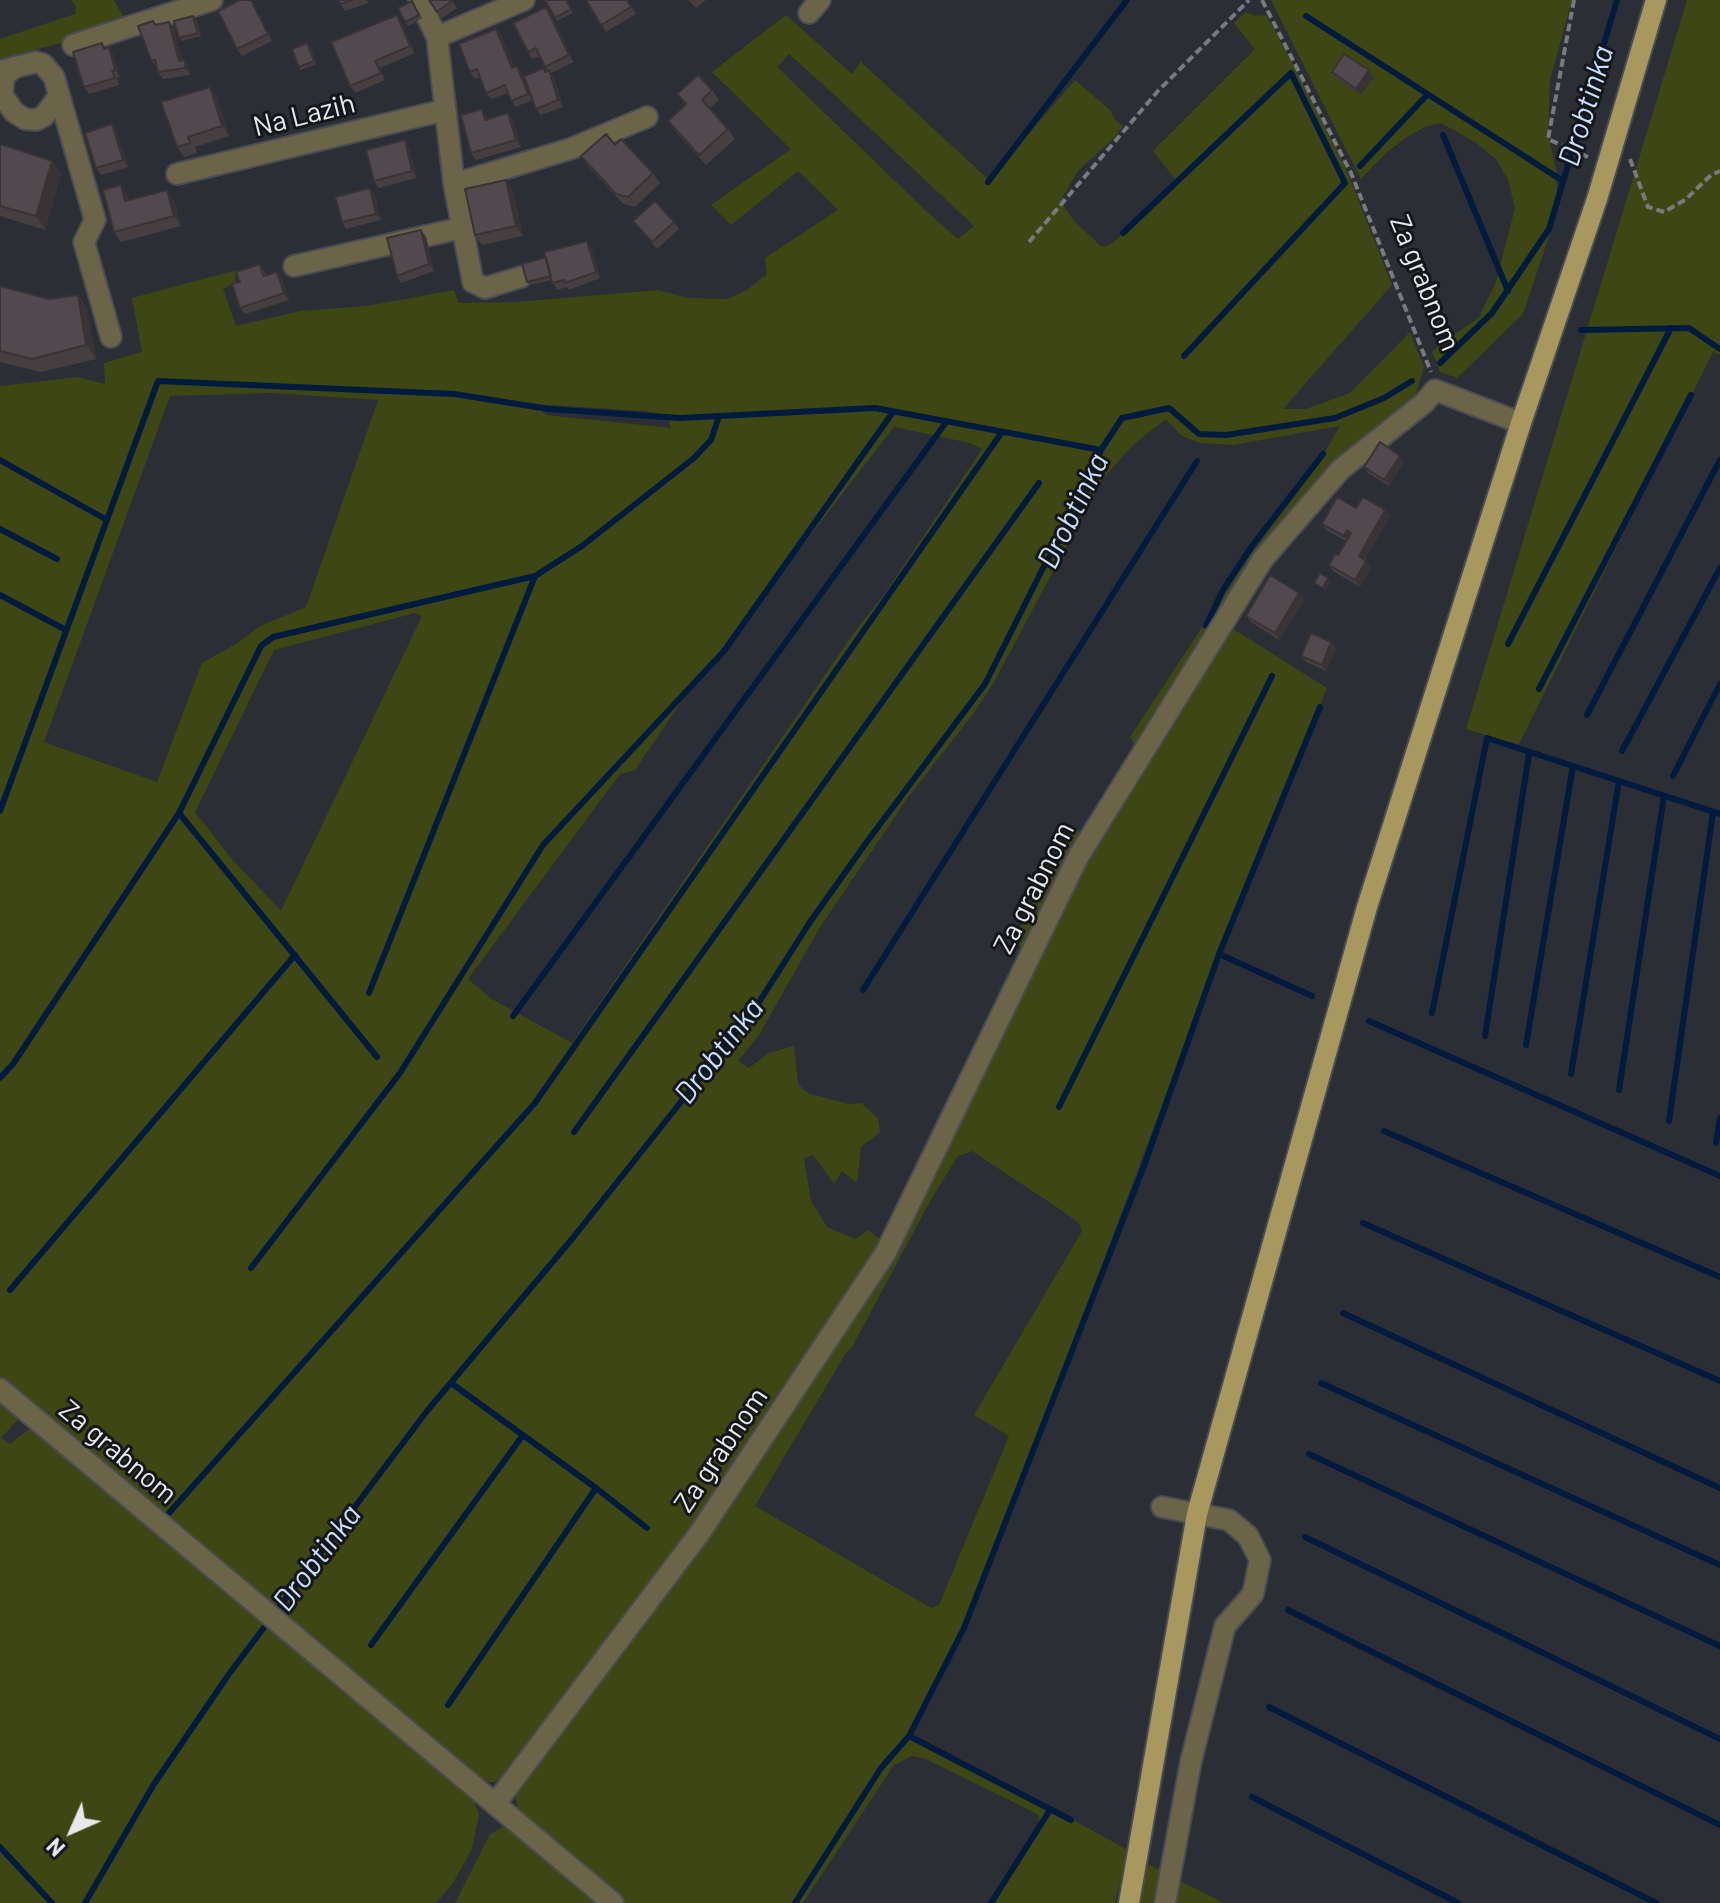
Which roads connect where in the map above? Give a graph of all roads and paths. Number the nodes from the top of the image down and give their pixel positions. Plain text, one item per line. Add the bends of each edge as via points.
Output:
1 (212, 0) edge
2 (419, 0) edge
3 (524, 0) edge
4 (1249, 0) edge
5 (1262, 0) edge
6 (1574, 0) edge
7 (1656, 0) edge
8 (437, 37) junction
9 (73, 45) dead end
10 (7, 69) edge
11 (59, 96) junction
12 (445, 110) junction
13 (647, 117) dead end
14 (1618, 128) junction
15 (1580, 154) dead end
16 (1720, 171) edge
17 (177, 174) dead end
18 (454, 184) junction
19 (461, 228) junction
20 (1029, 242) dead end
21 (294, 266) dead end
22 (521, 277) edge
23 (111, 337) dead end
24 (1435, 390) junction
25 (1521, 423) junction
26 (0, 1389) edge
27 (1162, 1507) dead end
28 (1197, 1514) junction
29 (495, 1804) junction
30 (613, 1903) edge
31 (1129, 1903) edge
32 (1165, 1903) edge

1 - 9 street
2 - 8 street
3 - 8 street
4 - 20 path via 1158,91
5 - 24 path, Za grabnom via 1351,173
6 - 15 path via 1548,139
7 - 14 main road
8 - 12 street
10 - 11 street via 43,64 54,77
10 - 11 street via 2,95 25,119 44,116
11 - 23 street via 95,220 84,242
12 - 17 street, Na Lazih
12 - 18 street
13 - 18 street via 570,149
14 - 16 path via 1648,207 1664,212
14 - 25 main road
18 - 19 street
19 - 21 street
19 - 22 street via 473,282 485,288
24 - 25 street
24 - 29 street, Za grabnom via 1341,469 1263,559 1078,857 886,1252 699,1534
25 - 28 main road via 1367,907
26 - 29 street, Za grabnom
27 - 28 street
28 - 31 main road
28 - 32 street via 1229,1520 1248,1536 1260,1560 1253,1594 1225,1626 1191,1761
29 - 30 street, Za grabnom

